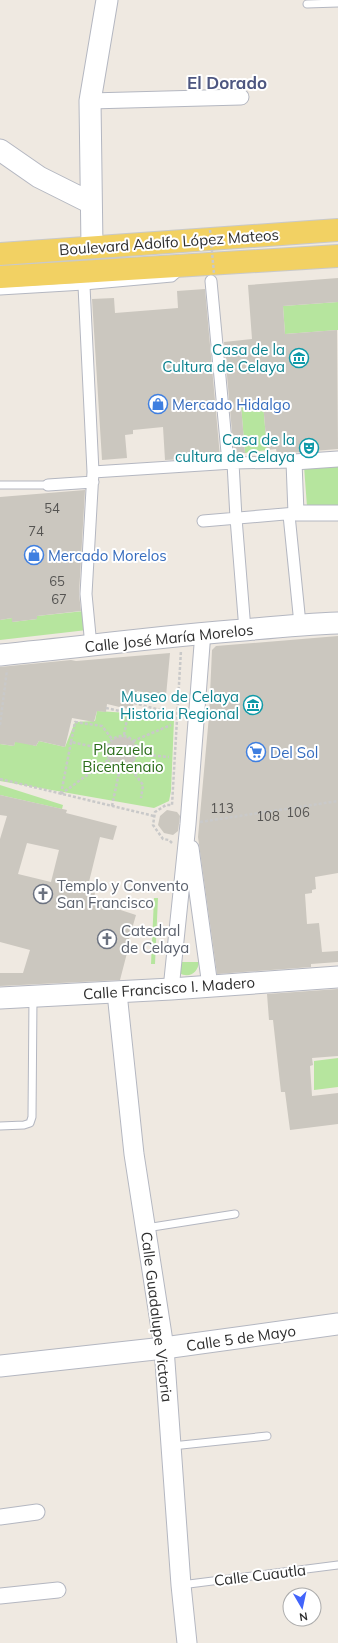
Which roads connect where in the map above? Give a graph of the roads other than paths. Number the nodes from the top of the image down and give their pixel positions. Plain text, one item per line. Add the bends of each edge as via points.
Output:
1 (107, 0) edge
2 (338, 3) edge
3 (307, 4) dead end
4 (241, 98) dead end
5 (90, 101) junction
6 (0, 150) edge
7 (91, 203) junction
8 (338, 230) edge
9 (92, 247) junction
10 (0, 254) edge
11 (338, 256) edge
12 (187, 265) junction
13 (0, 277) edge
14 (213, 277) road end
15 (84, 286) junction
16 (0, 291) edge
17 (338, 459) edge
18 (294, 462) junction
19 (230, 463) junction
20 (93, 477) junction
21 (0, 485) edge
22 (48, 485) joint
23 (338, 513) edge
24 (292, 514) junction
25 (236, 518) junction
26 (203, 521) dead end
27 (338, 623) edge
28 (300, 624) junction
29 (245, 630) junction
30 (203, 632) junction
31 (91, 646) junction
32 (4, 662) edge
33 (193, 823) junction
34 (338, 977) edge
35 (210, 986) junction
36 (171, 989) junction
37 (117, 992) junction
38 (33, 996) junction
39 (0, 998) edge
40 (0, 1126) edge
41 (235, 1214) dead end
42 (146, 1228) junction
43 (338, 1324) edge
44 (164, 1348) junction
45 (0, 1366) edge
46 (267, 1436) dead end
47 (172, 1446) junction
48 (37, 1512) dead end
49 (0, 1517) edge
50 (338, 1565) edge
51 (181, 1585) junction
52 (58, 1590) dead end
53 (0, 1596) edge
54 (187, 1643) edge

1 - 5 main road
2 - 3 lane
4 - 5 street
5 - 7 main road
6 - 7 main road via 39,177
7 - 9 main road
8 - 9 main road, Boulevard Adolfo López Mateos
9 - 10 main road, Boulevard Adolfo López Mateos
11 - 12 main road, Boulevard Adolfo López Mateos
12 - 13 main road, Boulevard Adolfo López Mateos
12 - 15 lane via 172,278
14 - 19 street
15 - 16 lane
15 - 20 street
17 - 18 street
18 - 19 street
18 - 24 street
19 - 20 street
19 - 25 street
20 - 22 street
20 - 31 street via 86,594
21 - 22 lane
23 - 24 street
24 - 25 street
24 - 28 street
25 - 26 street
25 - 29 street
27 - 28 main road, Calle José María Morelos
28 - 29 main road, Calle José María Morelos
29 - 30 main road, Calle José María Morelos
30 - 31 main road, Calle José María Morelos
30 - 33 street
31 - 32 main road, Calle José María Morelos
33 - 35 street
33 - 36 street
34 - 35 main road, Calle Francisco I. Madero
35 - 36 main road, Calle Francisco I. Madero
36 - 37 main road, Calle Francisco I. Madero
37 - 38 main road, Calle Francisco I. Madero
37 - 42 street, Calle Guadalupe Victoria via 134,1154
38 - 39 main road, Calle Francisco I. Madero
38 - 40 lane via 32,1117 30,1123 24,1125
41 - 42 lane
42 - 44 street, Calle Guadalupe Victoria
43 - 44 main road, Calle 5 de Mayo
44 - 45 main road, Calle 5 de Mayo
44 - 47 street, Calle Guadalupe Victoria
46 - 47 lane
47 - 51 street, Calle Guadalupe Victoria
48 - 49 street
50 - 51 lane, Calle Cuautla
51 - 54 street, Calle Guadalupe Victoria
52 - 53 street

